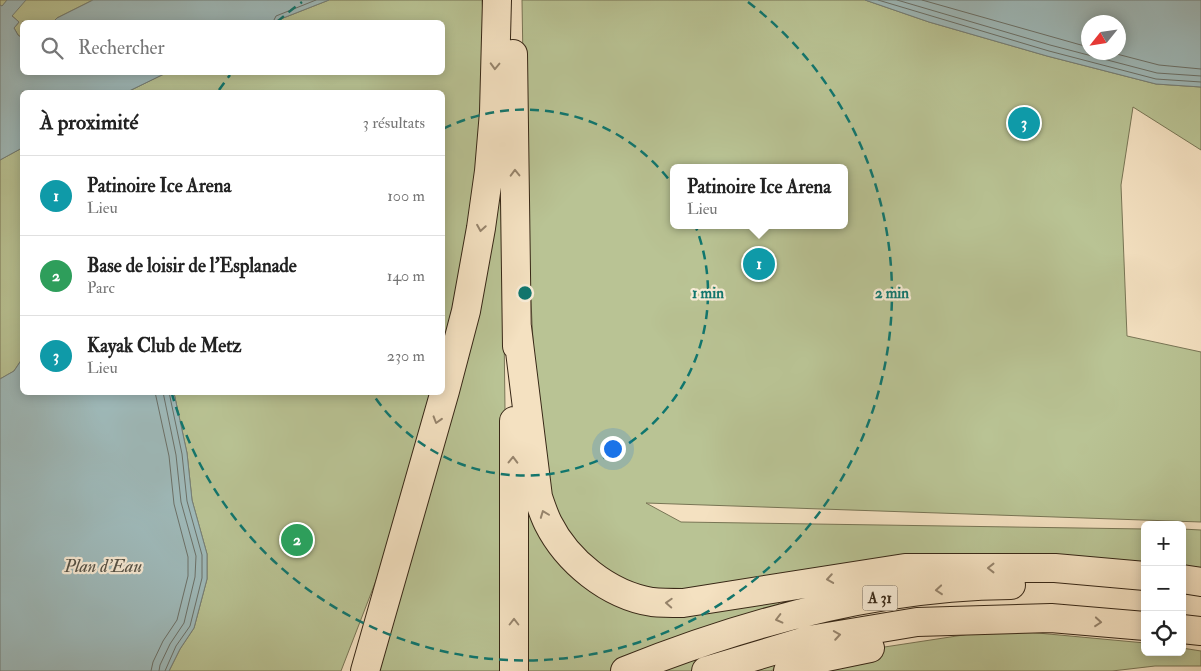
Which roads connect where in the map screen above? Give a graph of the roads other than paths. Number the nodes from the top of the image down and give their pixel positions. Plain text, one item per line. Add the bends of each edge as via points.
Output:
1 (497, 0) edge
2 (513, 0) edge
3 (517, 327) junction
4 (445, 391) edge
5 (444, 395) edge
6 (419, 479) junction
7 (1141, 576) edge
8 (1141, 590) edge
9 (1051, 618) junction
10 (1141, 626) edge
11 (352, 671) edge
12 (365, 671) edge
13 (514, 671) edge
14 (625, 671) edge
15 (706, 671) edge
16 (788, 671) edge

1 -> 4 highway via 489,171 466,311
3 -> 2 highway
7 -> 3 highway via 1055,568 905,568 683,603 650,602 619,592 576,563 547,522 538,497
13 -> 3 highway via 513,459
5 -> 6 highway
6 - 11 highway
6 - 12 highway
8 -> 14 highway, A 31 via 996,586 876,598 765,623
9 -> 10 highway, A 31
15 -> 9 highway, A 31 via 809,640 917,622
9 - 16 highway via 921,637 817,659

